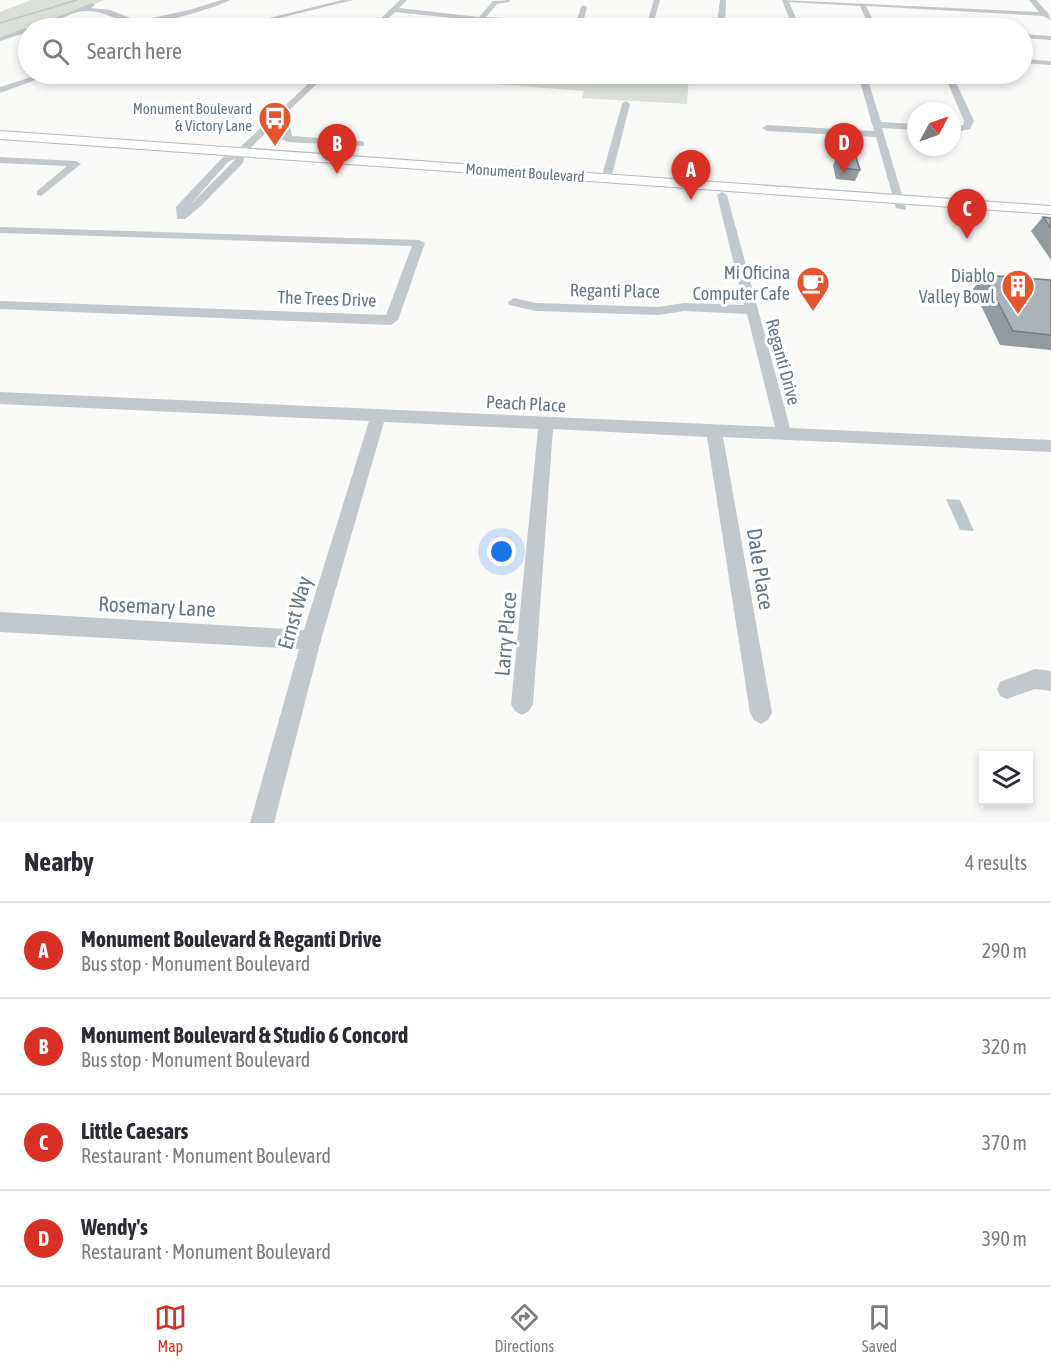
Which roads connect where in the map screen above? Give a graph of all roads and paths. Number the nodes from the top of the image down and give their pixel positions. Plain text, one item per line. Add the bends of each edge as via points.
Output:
1 (227, 0) edge
2 (350, 0) edge
3 (404, 0) edge
4 (657, 0) edge
5 (723, 0) edge
6 (785, 0) edge
7 (1032, 0) edge
8 (99, 2) dead end
9 (507, 2) dead end
10 (862, 4) junction
11 (584, 7) dead end
12 (84, 9) junction
13 (394, 10) junction
14 (1049, 17) edge
15 (60, 18) edge
16 (126, 18) edge
17 (161, 18) edge
18 (275, 18) edge
19 (385, 18) edge
20 (471, 18) edge
21 (482, 18) edge
22 (581, 18) edge
23 (652, 18) edge
24 (721, 18) edge
25 (792, 18) edge
26 (868, 18) edge
27 (18, 33) edge
28 (1033, 37) edge
29 (1051, 38) edge
30 (0, 39) edge
31 (1033, 62) edge
32 (1051, 63) edge
33 (18, 84) edge
34 (312, 84) edge
35 (865, 84) edge
36 (952, 84) edge
37 (0, 90) edge
38 (961, 102) edge
39 (961, 103) edge
40 (626, 104) dead end
41 (267, 126) junction
42 (767, 128) dead end
43 (907, 128) edge
44 (961, 128) edge
45 (878, 130) junction
46 (0, 135) edge
47 (0, 144) edge
48 (361, 144) dead end
49 (240, 156) junction
50 (225, 160) junction
51 (1, 161) edge
52 (606, 179) junction
53 (41, 193) dead end
54 (722, 195) junction
55 (899, 203) junction
56 (1051, 210) edge
57 (181, 217) junction
58 (1051, 219) edge
59 (0, 230) edge
60 (168, 233) junction
61 (514, 302) dead end
62 (0, 305) edge
63 (750, 310) junction
64 (0, 398) edge
65 (378, 417) junction
66 (546, 424) junction
67 (714, 432) junction
68 (784, 433) junction
69 (1051, 446) edge
70 (0, 622) edge
71 (311, 640) junction
72 (1051, 681) edge
73 (1007, 689) dead end
74 (522, 704) dead end
75 (761, 713) dead end
76 (262, 823) edge

1 - 17 street
2 - 18 street
3 - 13 street
4 - 23 street
5 - 24 street
6 - 10 street
6 - 25 street
7 - 14 street
8 - 12 street
9 - 21 street via 495,2
10 - 14 street
10 - 26 street
11 - 22 street
12 - 15 street
12 - 16 street via 108,10
13 - 19 street
13 - 20 street
27 - 30 street
28 - 29 street
31 - 32 street
33 - 37 street
34 - 41 street
35 - 45 street
36 - 38 street
39 - 44 street via 969,121
40 - 52 street
41 - 48 street via 287,129 287,139
41 - 49 street
42 - 45 street
43 - 45 street
45 - 55 street
46 - 49 main road, Monument Boulevard
47 - 50 main road, Monument Boulevard
49 - 50 main road, Monument Boulevard
49 - 52 main road, Monument Boulevard
49 - 54 main road, Monument Boulevard
49 - 57 street
50 - 57 street via 180,209
51 - 53 street via 76,164
52 - 55 main road, Monument Boulevard
54 - 55 main road, Monument Boulevard
54 - 63 street, Reganti Drive
55 - 56 main road, Monument Boulevard
55 - 58 main road, Monument Boulevard
57 - 60 street
59 - 60 street, The Trees Drive
60 - 62 street, The Trees Drive via 419,243 391,320
61 - 63 street, Reganti Place via 536,307
63 - 68 street, Reganti Drive
64 - 65 street, Peach Place
65 - 66 street, Peach Place
65 - 71 street, Ernst Way
66 - 67 street, Peach Place
66 - 74 street, Larry Place
67 - 68 street, Peach Place
67 - 75 street, Dale Place
68 - 69 street, Peach Place
70 - 71 street, Rosemary Lane
71 - 76 street, Ernst Way
72 - 73 street via 1035,679

